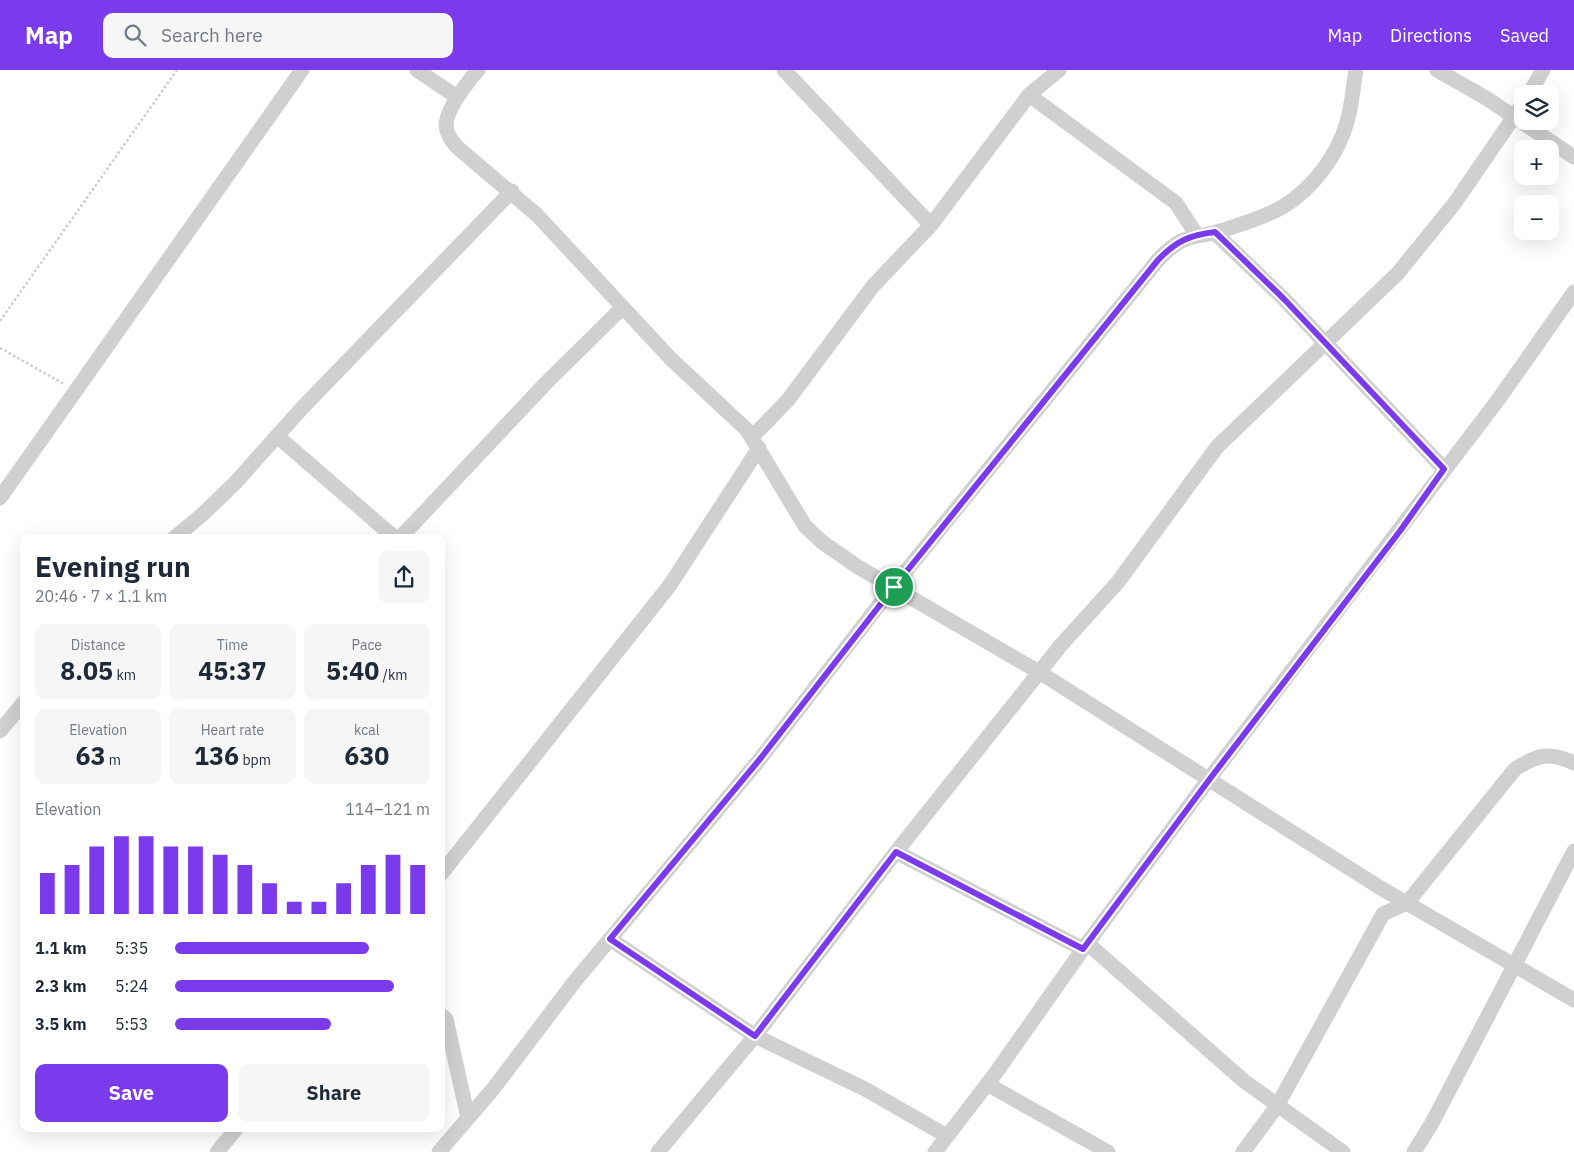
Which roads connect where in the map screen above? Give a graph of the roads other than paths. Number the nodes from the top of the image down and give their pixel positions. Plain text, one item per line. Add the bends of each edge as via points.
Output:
1 (302, 70) edge
2 (417, 70) edge
3 (478, 70) edge
4 (784, 70) edge
5 (1059, 70) edge
6 (1356, 70) edge
7 (1437, 70) edge
8 (1543, 70) edge
9 (1534, 85) edge
10 (1029, 95) junction
11 (458, 97) junction
12 (1514, 108) edge
13 (1514, 118) edge
14 (1542, 130) edge
15 (1574, 157) edge
16 (512, 191) junction
17 (931, 225) junction
18 (1215, 232) junction
19 (1196, 234) junction
20 (1574, 292) edge
21 (622, 308) junction
22 (1323, 343) junction
23 (277, 436) junction
24 (756, 443) junction
25 (1444, 469) junction
26 (0, 498) edge
27 (179, 534) edge
28 (390, 534) edge
29 (404, 534) edge
30 (894, 587) junction
31 (1039, 672) junction
32 (20, 707) edge
33 (0, 731) edge
34 (1574, 763) edge
35 (1209, 780) junction
36 (1574, 851) edge
37 (896, 852) junction
38 (445, 869) edge
39 (1408, 903) junction
40 (610, 939) junction
41 (1085, 946) junction
42 (1515, 966) junction
43 (1574, 1000) edge
44 (445, 1018) edge
45 (755, 1036) junction
46 (987, 1084) junction
47 (1277, 1106) junction
48 (468, 1118) junction
49 (234, 1132) edge
50 (947, 1136) junction
51 (217, 1152) edge
52 (439, 1152) edge
53 (658, 1152) edge
54 (935, 1152) edge
55 (1108, 1152) edge
56 (1243, 1152) edge
57 (1344, 1152) edge
58 (1414, 1152) edge

1 - 26 street
2 - 11 street
3 - 11 street
4 - 17 street
5 - 10 street
6 - 18 street via 1347,123 1320,173 1284,206
7 - 12 street
8 - 9 street
10 - 17 street
10 - 19 street via 1176,203
11 - 16 street via 446,124 450,138 457,148
13 - 22 street via 1454,204 1398,272
14 - 15 street
16 - 21 street
16 - 23 street
17 - 24 street via 873,286
18 - 19 street
18 - 22 street via 1284,299
19 - 30 street via 1172,246 1158,260
20 - 25 street via 1498,400
21 - 24 street via 692,380 736,418
21 - 29 street via 546,383
22 - 25 street
22 - 31 street via 1217,447 1118,582
23 - 27 street via 203,514
23 - 28 street
24 - 30 street via 805,526 839,554
24 - 38 street via 670,585
25 - 35 street
30 - 31 street
30 - 40 street via 766,752
31 - 35 street
31 - 37 street
32 - 33 street
34 - 39 street via 1559,756 1534,756 1515,769
35 - 39 street
35 - 41 street
36 - 42 street
37 - 41 street
37 - 45 street
39 - 42 street
39 - 47 street via 1383,914
40 - 45 street
40 - 48 street
41 - 46 street
41 - 47 street
42 - 43 street
42 - 58 street
44 - 48 street
45 - 50 street via 865,1089
45 - 53 street
46 - 50 street
46 - 55 street
47 - 56 street
47 - 57 street
48 - 52 street
49 - 51 street
50 - 54 street

